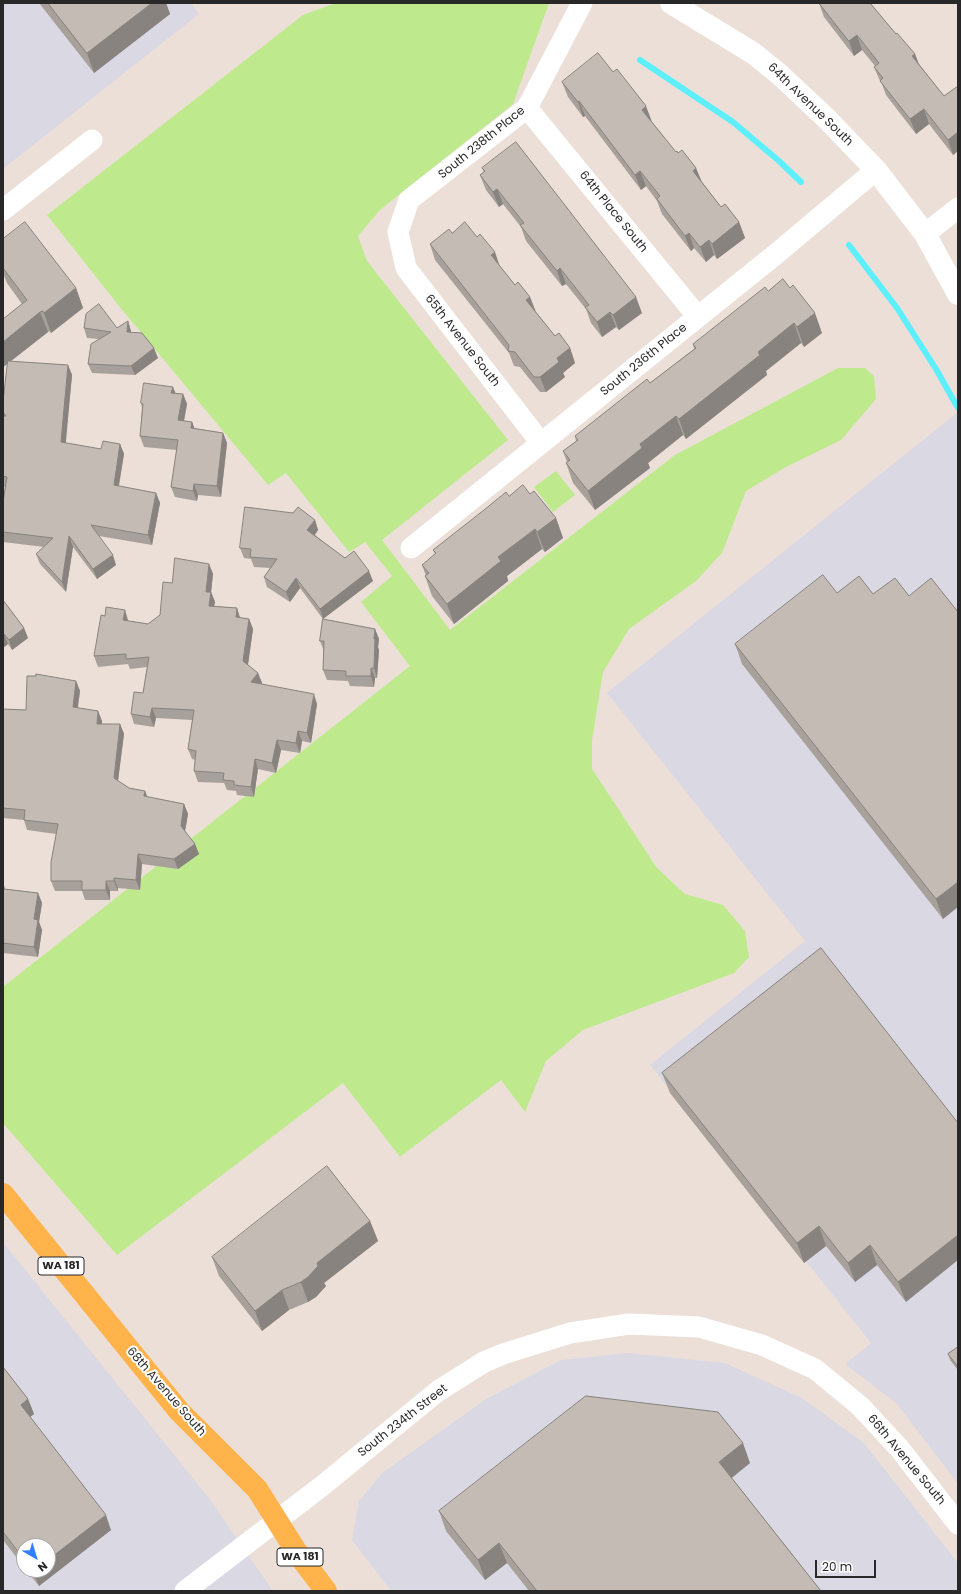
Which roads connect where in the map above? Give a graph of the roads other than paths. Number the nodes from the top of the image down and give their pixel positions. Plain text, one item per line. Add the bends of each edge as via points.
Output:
1 (582, 3) edge
2 (671, 3) edge
3 (527, 108) junction
4 (92, 140) dead end
5 (876, 170) junction
6 (958, 208) edge
7 (3, 210) edge
8 (398, 232) joint
9 (925, 234) junction
10 (958, 264) edge
11 (958, 294) edge
12 (698, 316) junction
13 (541, 443) junction
14 (412, 548) dead end
15 (3, 1194) edge
16 (815, 1369) joint
17 (277, 1521) junction
18 (958, 1524) edge
19 (185, 1591) edge
20 (326, 1591) edge

1 - 3 street, South 238th Place
2 - 5 street, 64th Avenue South via 753,53 779,74
3 - 8 street, South 238th Place via 409,200
3 - 12 street, 64th Place South
4 - 7 street
5 - 9 street, 64th Avenue South
5 - 12 street, South 236th Place
6 - 9 street
8 - 13 street, 65th Avenue South via 406,268
9 - 10 street, 64th Avenue South
9 - 11 street, 64th Avenue South
12 - 13 street, South 236th Place
13 - 14 street, South 236th Place
15 - 17 main road, 68th Avenue South / WA 181 via 179,1411 257,1489
16 - 17 street, South 234th Street via 762,1344 699,1327 629,1324 570,1333 490,1360 438,1391
16 - 18 street, 66th Avenue South via 860,1406 889,1437
17 - 19 street, South 234th Street
17 - 20 main road, 68th Avenue South / WA 181

